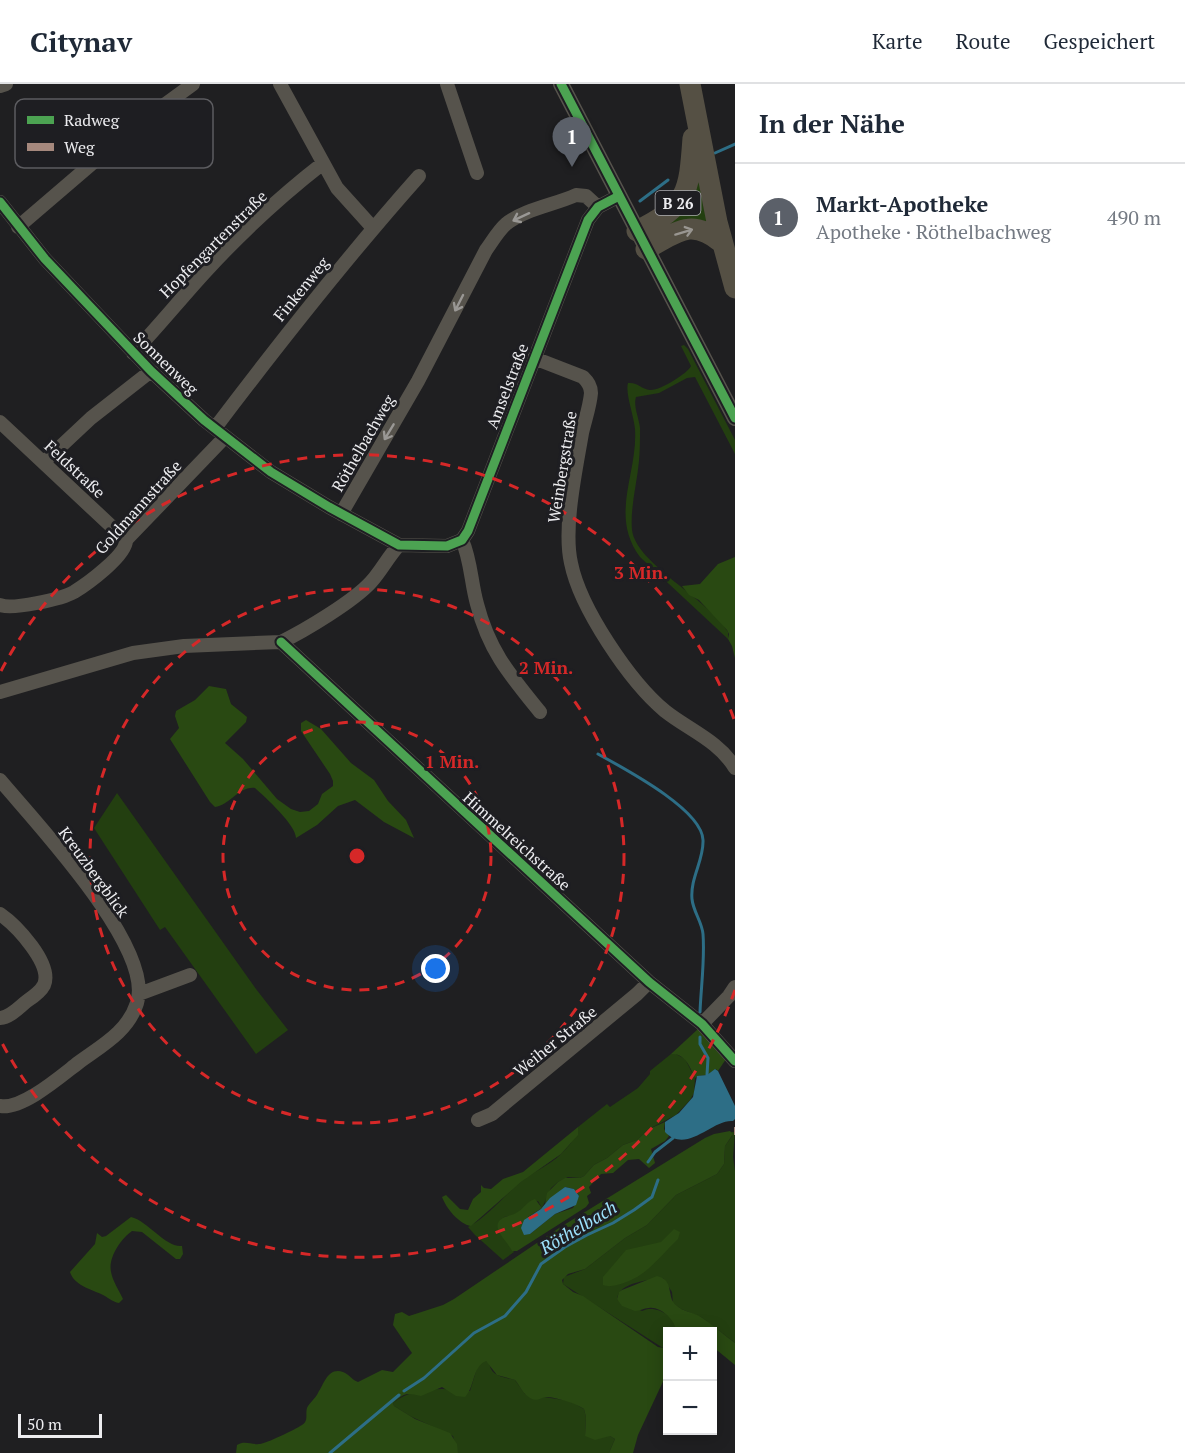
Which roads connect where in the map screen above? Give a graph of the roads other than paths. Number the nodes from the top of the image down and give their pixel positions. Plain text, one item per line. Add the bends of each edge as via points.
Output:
1 (6, 84) edge
2 (193, 84) edge
3 (280, 84) edge
4 (447, 84) edge
5 (561, 84) edge
6 (690, 84) edge
7 (0, 86) edge
8 (172, 99) edge
9 (697, 155) junction
10 (322, 164) junction
11 (86, 168) edge
12 (477, 173) dead end
13 (419, 176) dead end
14 (619, 196) junction
15 (0, 202) edge
16 (598, 207) junction
17 (18, 227) junction
18 (373, 228) junction
19 (637, 231) junction
20 (728, 256) edge
21 (735, 288) edge
22 (133, 353) junction
23 (534, 358) junction
24 (151, 371) junction
25 (735, 418) edge
26 (0, 422) edge
27 (220, 433) junction
28 (44, 462) junction
29 (341, 514) junction
30 (126, 540) junction
31 (462, 540) junction
32 (399, 544) junction
33 (0, 605) edge
34 (281, 642) junction
35 (0, 692) edge
36 (540, 712) dead end
37 (735, 768) edge
38 (0, 780) edge
39 (0, 914) edge
40 (189, 975) dead end
41 (649, 982) junction
42 (735, 987) edge
43 (139, 994) junction
44 (0, 1018) edge
45 (702, 1024) junction
46 (735, 1060) edge
47 (0, 1106) edge
48 (478, 1120) dead end

1 - 7 street
2 - 8 street
3 - 10 street
4 - 12 street
5 - 14 street
6 - 9 main road, B 26
9 - 19 main road, B 26 via 683,196 674,208
9 - 20 main road, B 26
10 - 18 street via 337,189
10 - 22 street, Hopfengartenstraße via 244,233
11 - 17 street
13 - 18 street, Finkenweg
14 - 16 street
14 - 19 street
15 - 17 street, Sonnenweg
16 - 23 street, Amselstraße via 588,220
16 -> 29 street, Röthelbachweg via 581,194 521,215 496,236
17 - 22 street, Sonnenweg
18 - 27 street, Finkenweg via 281,340
19 -> 20 main road, B 26 via 701,229 711,234
19 - 25 street
20 - 21 main road, B 26
22 - 24 street, Sonnenweg
23 - 31 street, Amselstraße
23 - 37 street, Weinbergstraße via 583,378 591,392 567,538 570,562 585,605 649,696 719,747
24 - 27 street, Sonnenweg
24 - 28 street, Sonnenweg via 91,418
26 - 28 street, Feldstraße
27 - 29 street, Sonnenweg via 278,477
27 - 30 street, Goldmannstraße
28 - 30 street, Feldstraße
29 - 32 street, Röthelbachweg
30 - 33 street, Goldmannstraße via 121,554 74,592 13,607
31 - 32 street via 447,546
31 - 36 street via 476,601 493,650
32 - 34 street via 363,590
34 - 35 street via 184,646 133,653
34 - 41 street, Himmelreichstraße
38 - 43 street, Kreuzbergblick via 54,841 98,900 126,947 140,981
39 - 44 street via 22,934 46,973 43,987
40 - 43 street
41 - 45 street, Himmelreichstraße
41 - 48 street, Weiher Straße via 492,1114
42 - 45 street
43 - 47 street via 131,1017 111,1040 31,1097
45 - 46 street, Himmelreichstraße

